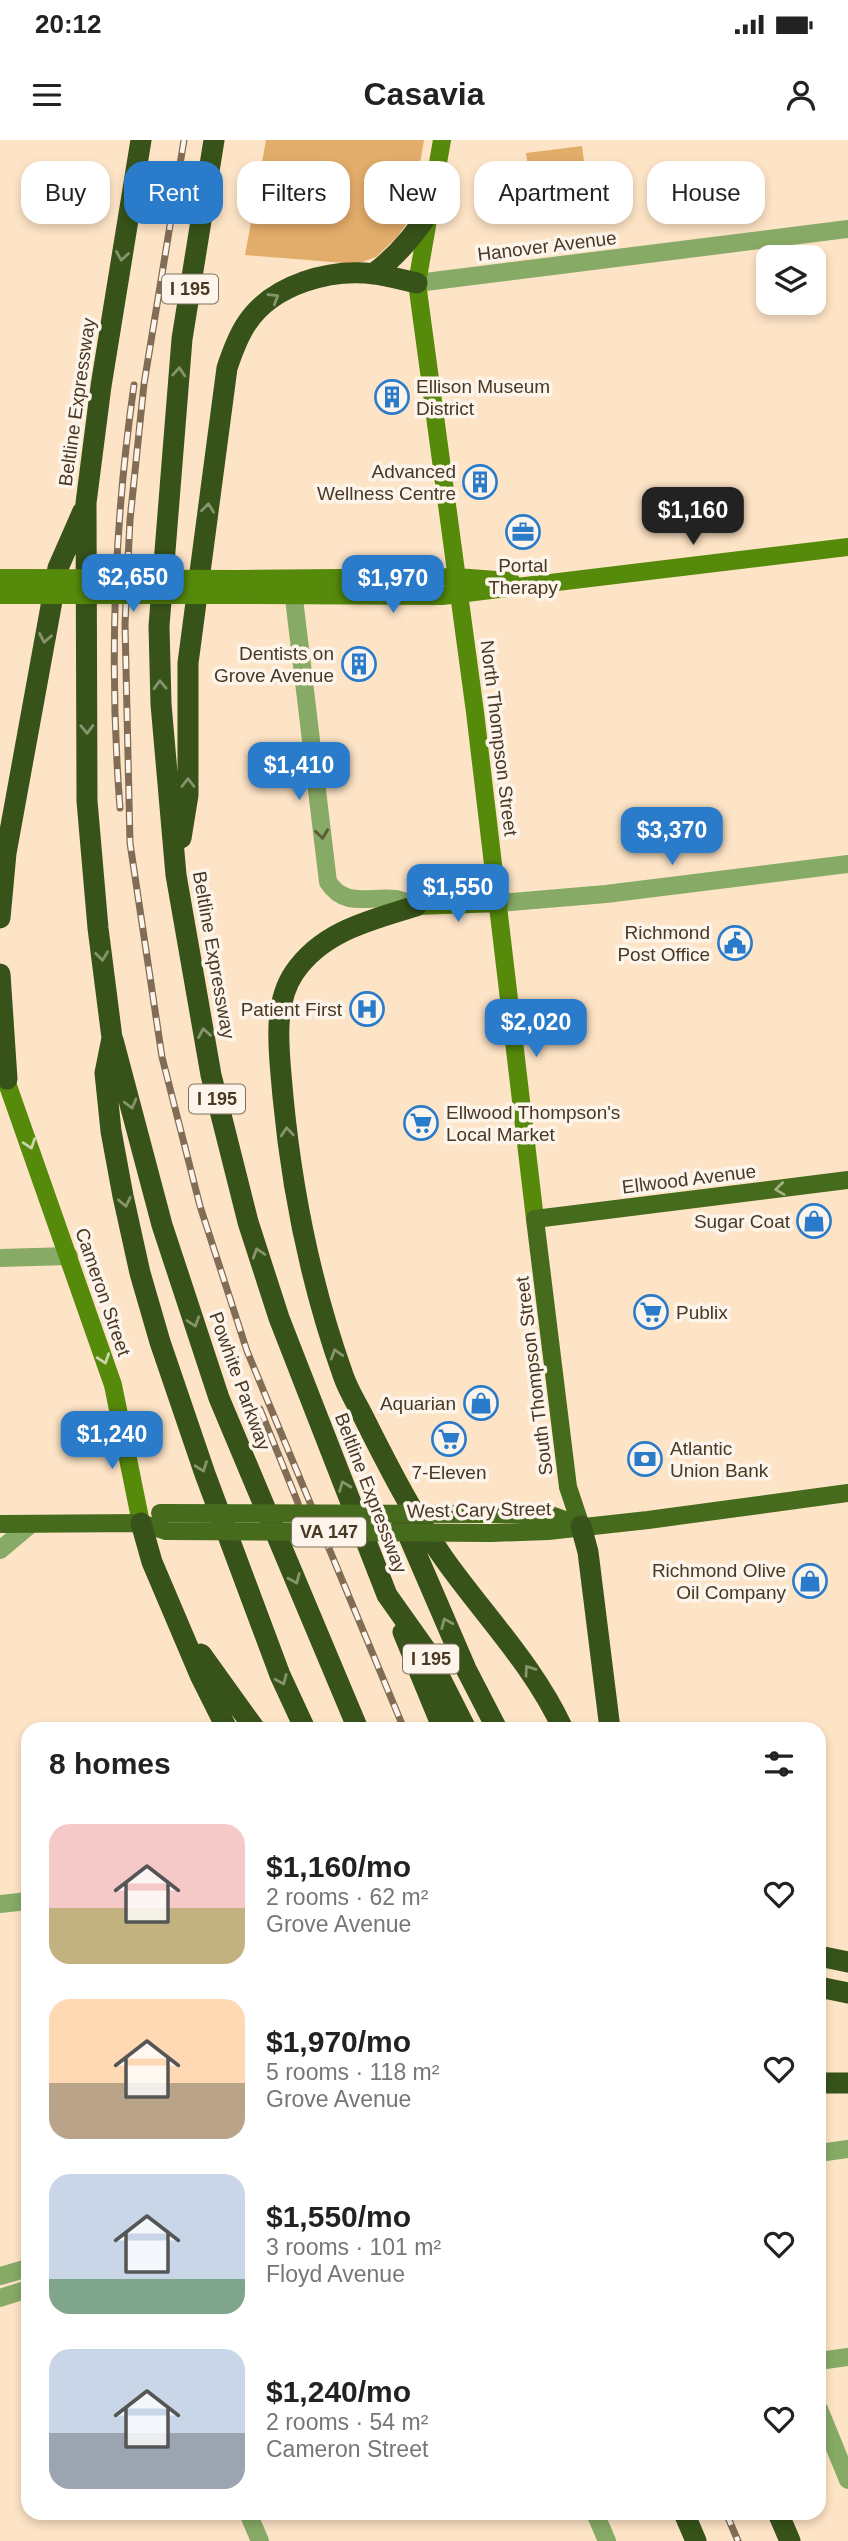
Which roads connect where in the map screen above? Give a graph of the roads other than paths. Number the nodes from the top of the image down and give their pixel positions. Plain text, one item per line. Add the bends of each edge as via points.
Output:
1 (141, 140) edge
2 (214, 140) edge
3 (442, 140) edge
4 (439, 161) edge
5 (420, 224) edge
6 (428, 224) edge
7 (848, 229) edge
8 (373, 274) junction
9 (418, 284) junction
10 (86, 503) junction
11 (848, 547) edge
12 (0, 578) edge
13 (293, 586) junction
14 (458, 586) junction
15 (28, 587) junction
16 (0, 595) edge
17 (848, 864) edge
18 (176, 875) junction
19 (499, 903) junction
20 (416, 906) junction
21 (0, 918) edge
22 (0, 974) edge
23 (112, 1038) junction
24 (4, 1071) edge
25 (848, 1180) edge
26 (535, 1219) junction
27 (69, 1256) junction
28 (0, 1258) edge
29 (363, 1416) junction
30 (848, 1493) edge
31 (150, 1518) junction
32 (0, 1524) edge
33 (31, 1524) junction
34 (581, 1526) junction
35 (0, 1550) edge
36 (387, 1595) junction
37 (177, 1621) junction
38 (224, 1722) edge
39 (250, 1722) edge
40 (302, 1722) edge
41 (355, 1722) edge
42 (440, 1722) edge
43 (462, 1722) edge
44 (493, 1722) edge
45 (559, 1722) edge
46 (609, 1722) edge
47 (21, 1903) edge
48 (0, 1904) edge
49 (826, 1957) edge
50 (848, 1962) edge
51 (826, 1988) edge
52 (848, 1993) edge
53 (826, 2083) edge
54 (848, 2083) edge
55 (848, 2149) edge
56 (826, 2151) edge
57 (21, 2269) edge
58 (0, 2276) edge
59 (21, 2291) edge
60 (0, 2298) edge
61 (848, 2357) edge
62 (826, 2360) edge
63 (826, 2426) edge
64 (848, 2480) edge
65 (251, 2520) edge
66 (598, 2520) edge
67 (687, 2520) edge
68 (781, 2520) edge
69 (260, 2541) edge
70 (607, 2541) edge
71 (696, 2541) edge
72 (790, 2541) edge

1 -> 10 highway, Beltline Expressway
18 -> 2 highway, Beltline Expressway / I 195 via 159,626 181,339
3 - 4 main road, North Thompson Street
5 - 8 highway via 393,259
6 - 9 main road, North Thompson Street
7 - 9 street, Hanover Avenue
8 - 9 highway
18 -> 8 highway via 188,795 188,663 227,368 246,323 282,293 329,275
9 - 14 main road, North Thompson Street
10 -> 21 highway via 58,568 6,853
10 -> 23 highway, Beltline Expressway via 87,801
11 - 14 main road via 542,583
12 - 15 main road
13 - 14 main road via 436,597
13 - 15 main road, bridge
13 -> 20 street via 328,882 345,898 396,900
14 - 19 main road, North Thompson Street
15 - 16 main road
17 - 19 street
36 -> 18 highway, Beltline Expressway / I 195 via 279,1318 248,1222 211,1075
19 - 20 main road
19 - 26 main road, North Thompson Street
29 -> 20 highway via 344,1378 302,1223 289,1156 280,1018 293,974 322,943 362,923
22 - 24 highway
23 -> 40 highway, Beltline Expressway via 105,1073 111,1131 144,1285 200,1462
23 -> 41 highway, Powhite Parkway via 162,1225 219,1398
24 -> 27 main road, Cameron Street
25 -> 26 main road, Ellwood Avenue
26 - 34 main road, South Thompson Street via 568,1487
27 - 28 street
27 -> 31 main road, Cameron Street via 113,1385
44 -> 29 highway via 372,1453
45 -> 29 highway via 538,1683 444,1559
30 - 34 main road, West Cary Street / VA 147
31 - 33 main road, VA 147
31 - 34 main road, West Cary Street / VA 147, bridge via 548,1514
31 - 34 main road, West Cary Street / VA 147, bridge via 166,1531 491,1533
31 - 37 highway via 152,1562
32 - 33 main road, VA 147
33 - 35 street
34 - 46 highway
36 - 42 highway
36 - 43 highway, Beltline Expressway / I 195 via 426,1650
37 - 38 highway
37 - 39 highway
47 - 48 street
49 - 50 highway
51 - 52 highway
53 - 54 highway
55 - 56 street
57 - 58 street
59 - 60 street
61 - 62 street
63 - 64 street
65 - 69 street
66 - 70 street
67 - 71 highway
68 - 72 highway

